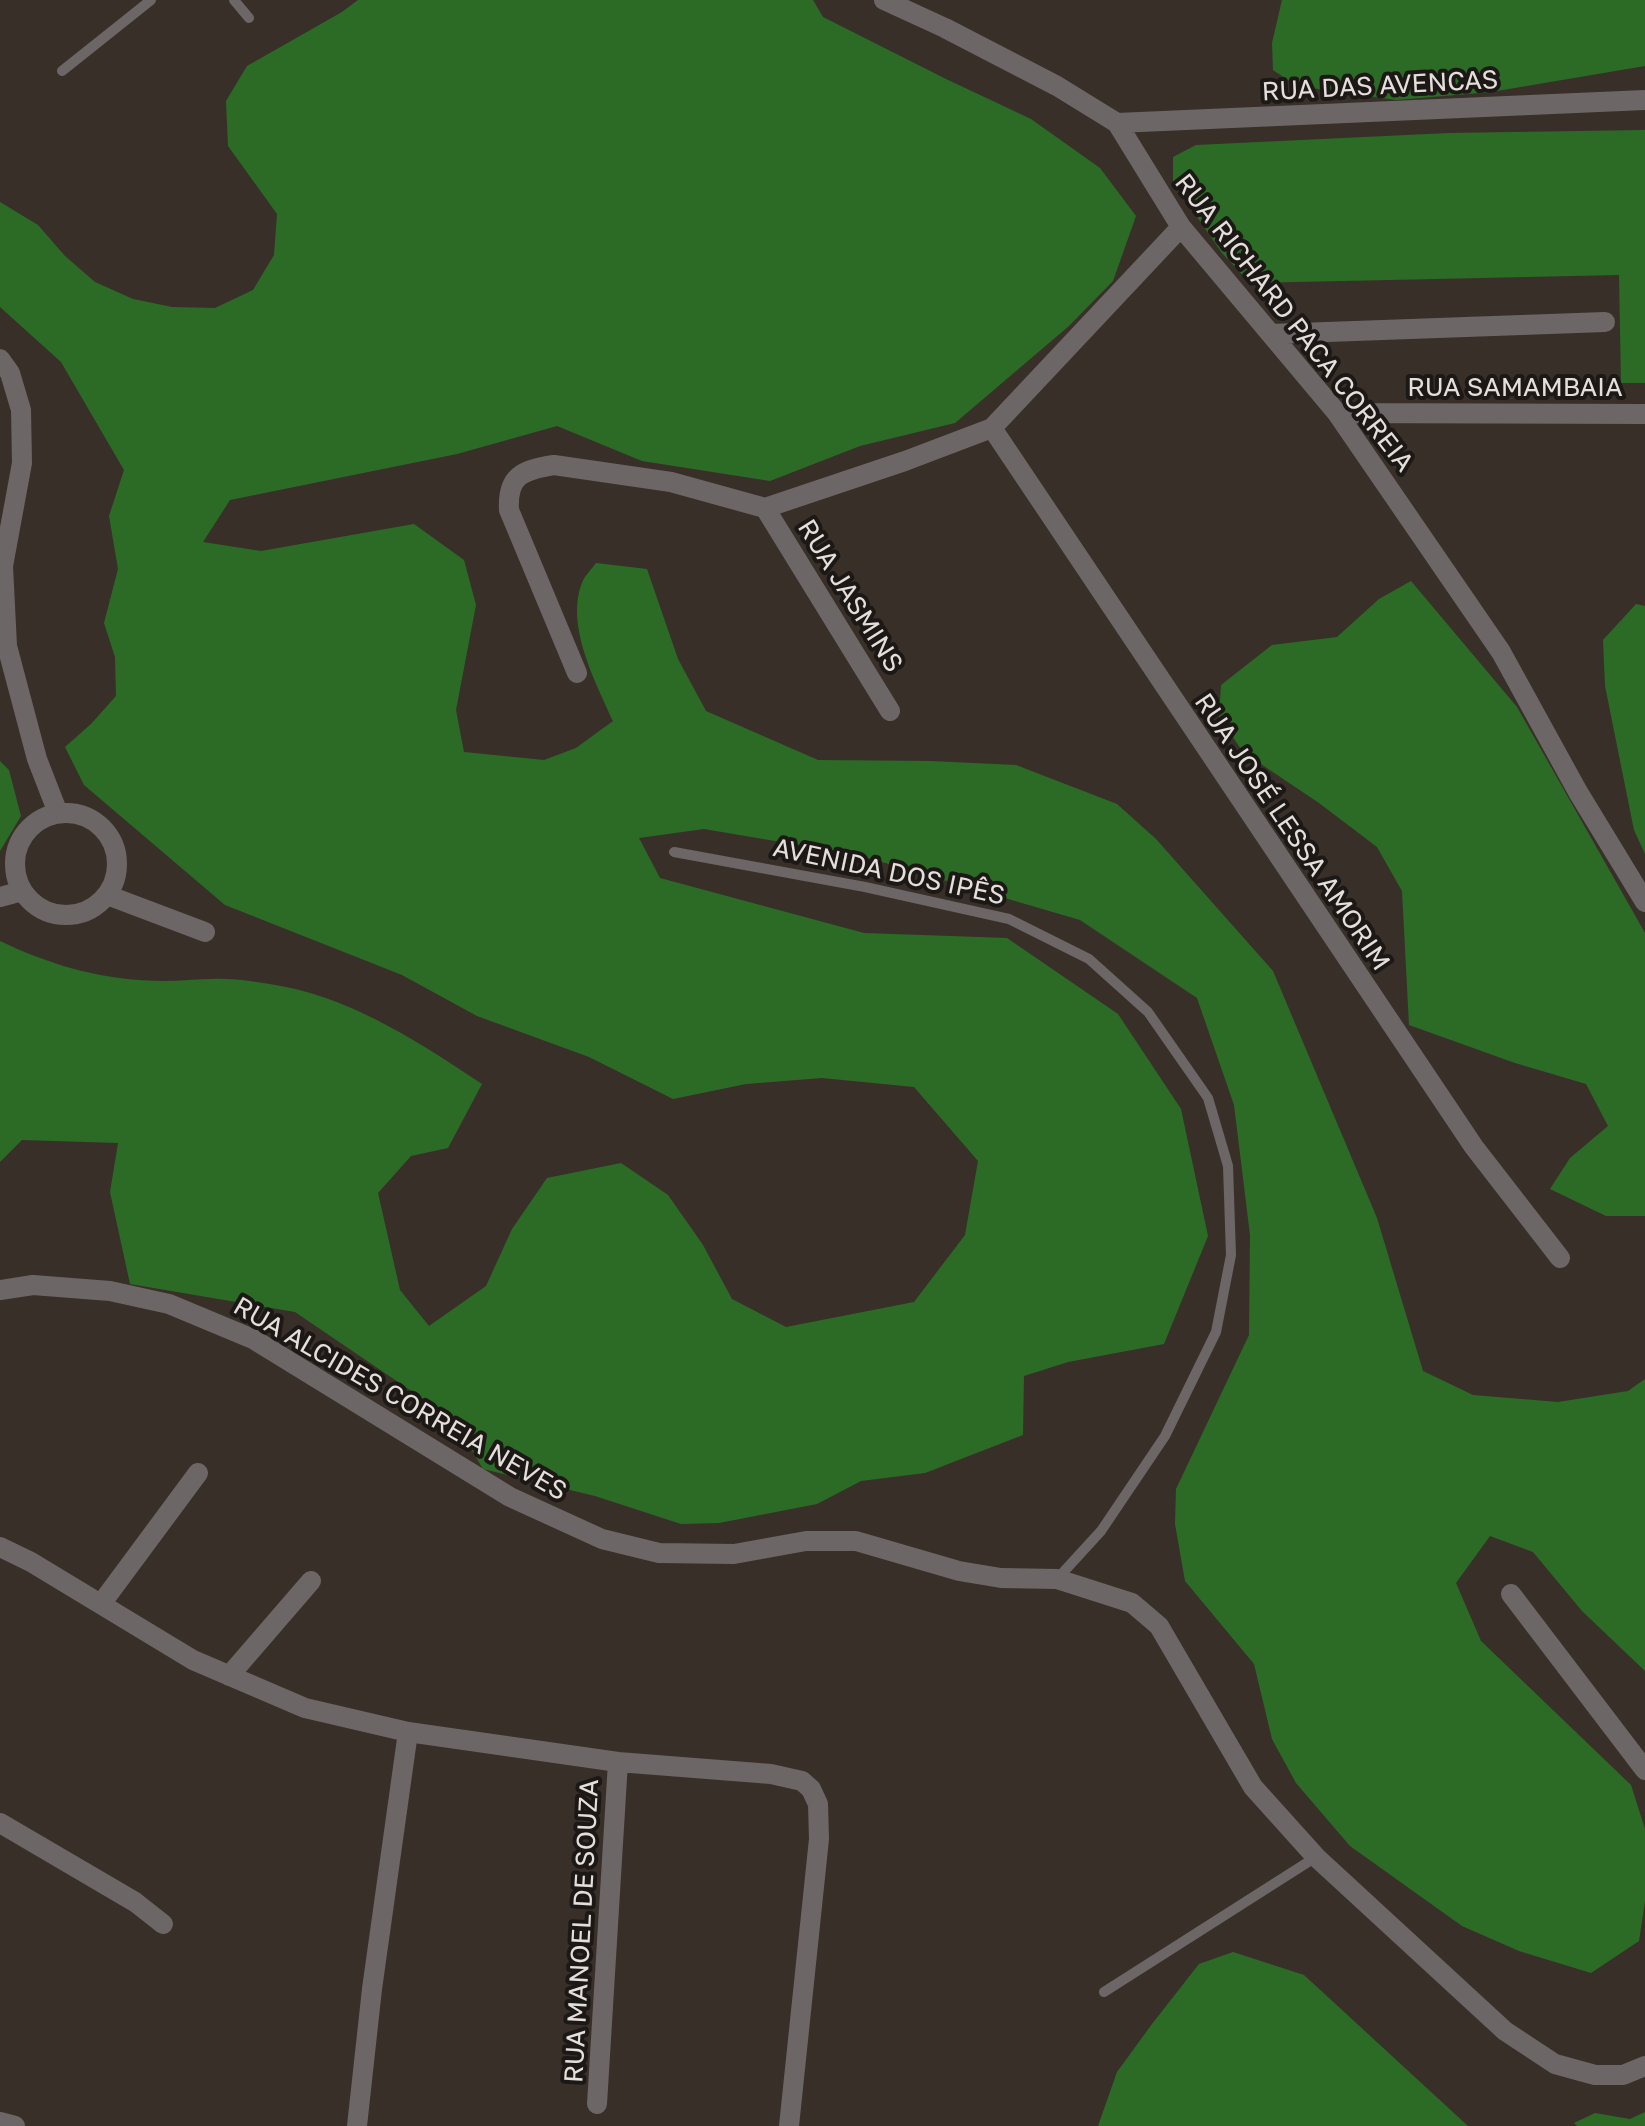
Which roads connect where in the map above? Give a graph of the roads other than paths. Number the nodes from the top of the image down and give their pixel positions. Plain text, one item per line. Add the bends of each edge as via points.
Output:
1 (151, 0) edge
2 (234, 0) edge
3 (884, 0) edge
4 (249, 18) dead end
5 (62, 71) dead end
6 (1645, 100) edge
7 (1117, 123) junction
8 (1181, 227) junction
9 (1605, 322) dead end
10 (1271, 334) junction
11 (0, 359) edge
12 (1337, 413) junction
13 (1645, 414) edge
14 (992, 428) junction
15 (765, 508) junction
16 (577, 673) dead end
17 (890, 711) dead end
18 (58, 813) junction
19 (674, 852) dead end
20 (22, 891) junction
21 (107, 895) junction
22 (0, 897) edge
23 (1645, 902) edge
24 (205, 932) dead end
25 (1560, 1258) dead end
26 (0, 1290) edge
27 (198, 1473) dead end
28 (0, 1547) edge
29 (1057, 1579) junction
30 (311, 1581) dead end
31 (1511, 1594) dead end
32 (101, 1604) junction
33 (229, 1676) junction
34 (408, 1732) junction
35 (618, 1762) junction
36 (1645, 1770) edge
37 (0, 1823) edge
38 (1316, 1857) junction
39 (163, 1924) dead end
40 (1104, 1992) dead end
41 (1645, 2066) edge
42 (597, 2104) dead end
43 (0, 2122) edge
44 (15, 2126) edge
45 (357, 2126) edge
46 (789, 2126) edge

1 - 5 lane
2 - 4 lane
3 - 7 street, RUA RICHARD PACA CORREIA via 1057,86
6 - 7 street, RUA DAS AVENCAS
7 - 8 street, RUA RICHARD PACA CORREIA
8 - 10 street, RUA RICHARD PACA CORREIA
8 - 14 street
9 - 10 street
10 - 12 street, RUA RICHARD PACA CORREIA
11 - 18 street via 21,410 22,463 3,566 7,646 37,759
12 - 13 street, RUA SAMAMBAIA
12 - 23 street, RUA RICHARD PACA CORREIA via 1501,652
14 - 15 street
14 - 25 street, RUA JOSÉ LESSA AMORIM via 1474,1147
15 - 16 street via 671,482 554,465 515,479 508,491 509,510
15 - 17 street, RUA JASMINS
18 - 20 street via 35,824 19,843 15,867
18 - 21 street via 92,820 110,838 117,863
19 - 29 lane, AVENIDA DOS IPÊS via 1009,919 1089,959 1148,1012 1208,1098 1228,1166 1231,1255 1216,1332 1165,1436 1101,1531
20 - 21 street via 47,912 64,915 87,910
20 - 22 street
21 - 24 street
26 - 29 street, RUA ALCIDES CORREIA NEVES via 33,1285 110,1291 169,1304 239,1333 510,1497 602,1539 659,1553 734,1554 806,1541 856,1541 959,1571
27 - 32 street
28 - 32 street
29 - 38 street, RUA ALCIDES CORREIA NEVES via 1132,1603 1159,1626 1253,1787
30 - 33 street
31 - 36 street
32 - 33 street
33 - 34 street via 305,1708
34 - 35 street
34 - 45 street
35 - 42 street, RUA MANOEL DE SOUZA
35 - 46 street via 771,1774 802,1781 811,1789 818,1804 819,1839
37 - 39 street
38 - 40 lane
38 - 41 street, RUA ALCIDES CORREIA NEVES via 1505,2031 1555,2064 1595,2075 1623,2075
43 - 44 street

